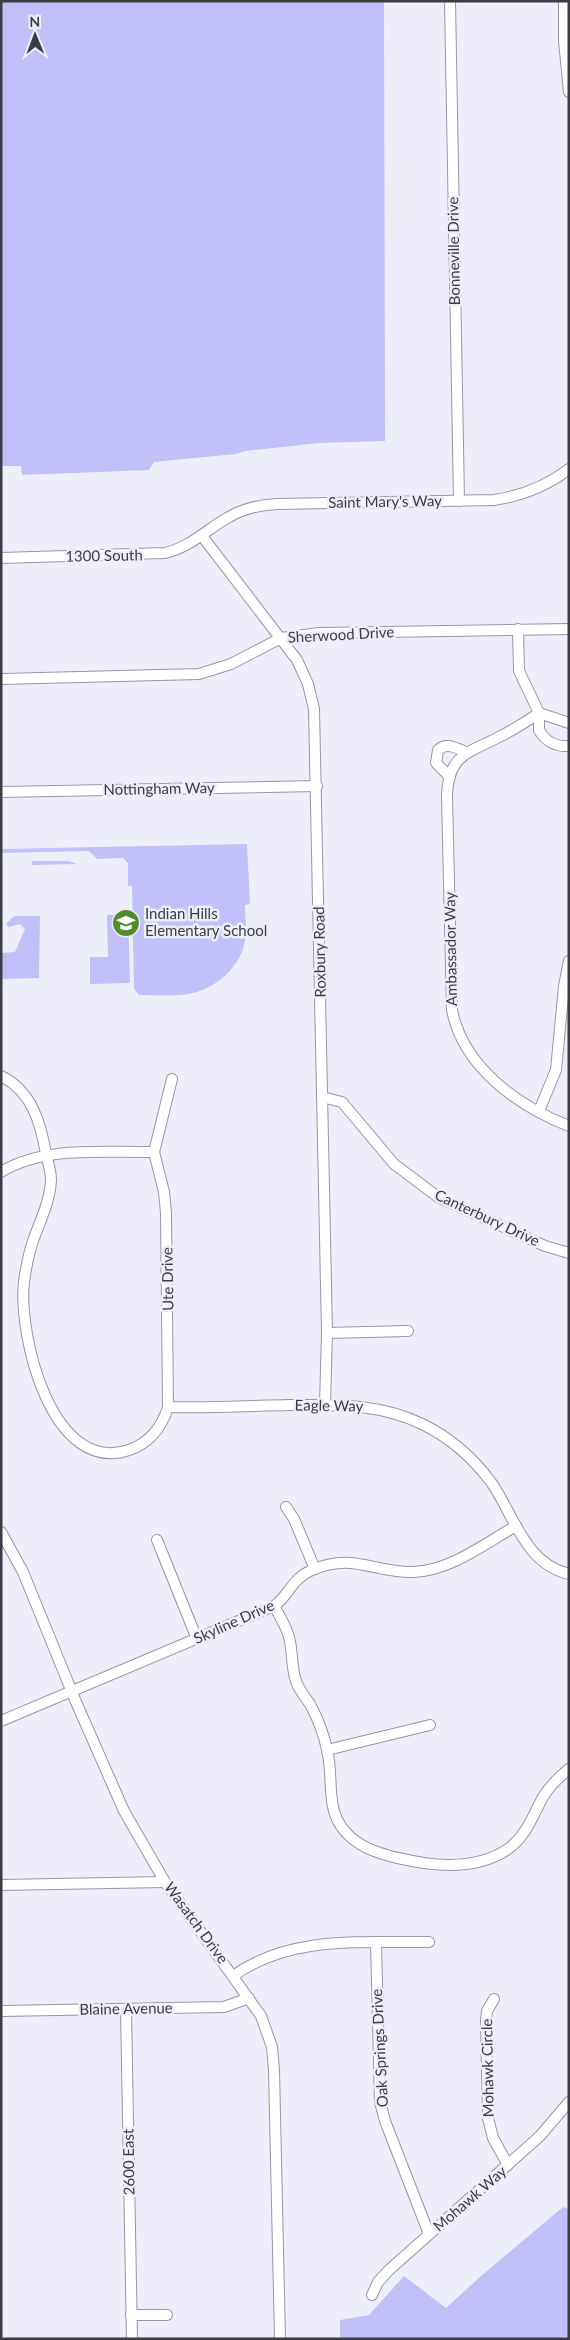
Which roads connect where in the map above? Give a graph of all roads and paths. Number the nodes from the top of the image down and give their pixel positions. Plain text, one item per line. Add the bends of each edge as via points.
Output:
1 (450, 1) edge
2 (564, 1) edge
3 (569, 92) edge
4 (569, 470) edge
5 (459, 501) junction
6 (202, 536) junction
7 (1, 558) edge
8 (569, 629) edge
9 (518, 630) junction
10 (281, 638) junction
11 (1, 679) edge
12 (539, 713) junction
13 (569, 723) edge
14 (569, 746) edge
15 (466, 752) junction
16 (450, 777) junction
17 (317, 786) junction
18 (1, 792) edge
19 (569, 961) edge
20 (566, 986) edge
21 (1, 1076) edge
22 (172, 1079) dead end
23 (322, 1097) junction
24 (539, 1111) junction
25 (569, 1126) edge
26 (154, 1152) junction
27 (47, 1156) junction
28 (1, 1172) edge
29 (569, 1253) edge
30 (408, 1331) dead end
31 (327, 1333) junction
32 (325, 1405) junction
33 (168, 1407) junction
34 (286, 1507) dead end
35 (516, 1526) junction
36 (1, 1532) edge
37 (157, 1540) dead end
38 (315, 1569) junction
39 (569, 1574) edge
40 (274, 1606) junction
41 (197, 1638) junction
42 (72, 1692) junction
43 (1, 1720) edge
44 (430, 1725) dead end
45 (327, 1750) junction
46 (569, 1769) edge
47 (165, 1882) junction
48 (1, 1884) edge
49 (376, 1942) junction
50 (429, 1942) dead end
51 (233, 1976) junction
52 (249, 1998) junction
53 (494, 1999) dead end
54 (126, 2009) junction
55 (1, 2011) edge
56 (569, 2102) edge
57 (508, 2165) junction
58 (429, 2234) junction
59 (372, 2295) dead end
60 (131, 2315) junction
61 (166, 2315) dead end
62 (132, 2339) edge
63 (280, 2339) edge

1 - 5 street, Bonneville Drive
2 - 3 street
4 - 5 street, Saint Mary's Way via 515,496
5 - 6 street, Saint Mary's Way via 264,505 230,516
6 - 7 street, 1300 South via 182,548 156,555
6 - 10 street, Roxbury Road
8 - 9 street, Sherwood Drive
9 - 10 street, Sherwood Drive via 319,633
9 - 12 street via 520,671
10 - 11 street, Sherwood Drive via 231,664 198,674
10 - 17 street, Roxbury Road via 301,668 313,701
12 - 13 street
12 - 14 street via 538,725 542,734 554,744
12 - 15 street via 505,734
15 - 16 street, Ambassador Way via 456,762
15 - 16 street via 451,746 438,750 436,763
16 - 24 street, Ambassador Way via 447,796 454,1020 467,1048 494,1081
17 - 18 street, Nottingham Way
17 - 23 street, Roxbury Road
19 - 20 street
20 - 24 street via 556,1070
21 - 27 street via 18,1088 31,1104 42,1129
22 - 26 street
23 - 29 street, Canterbury Drive via 342,1102 394,1164 438,1197 546,1246
23 - 31 street, Roxbury Road
24 - 25 street, Ambassador Way
26 - 27 street
26 - 33 street, Ute Drive via 166,1213
27 - 28 street
27 - 33 street via 51,1181 30,1253 23,1300 30,1353 47,1397 65,1429 75,1439 92,1449 108,1452 129,1450 147,1441 160,1426
30 - 31 street
31 - 32 street, Roxbury Road
32 - 33 street, Eagle Way
32 - 35 street, Eagle Way via 359,1405 392,1412 424,1424 462,1450 482,1471
34 - 38 street
35 - 38 street, Skyline Drive via 458,1559 425,1571 393,1571 347,1562
35 - 39 street, Eagle Way via 539,1559 557,1571
36 - 42 street, Wasatch Drive via 23,1572
37 - 41 street
38 - 40 street, Skyline Drive via 296,1580
40 - 41 street, Skyline Drive
40 - 45 street via 289,1636 297,1684 317,1719
41 - 42 street, Skyline Drive
42 - 43 street, Skyline Drive
42 - 47 street, Wasatch Drive via 116,1795
44 - 45 street
45 - 46 street via 333,1808 345,1831 366,1848 380,1854 433,1864 471,1864 508,1849 531,1825 553,1783
47 - 48 street
47 - 51 street, Wasatch Drive
49 - 50 street
49 - 51 street via 290,1949 264,1958
49 - 58 street, Oak Springs Drive via 380,2102
51 - 52 street, Wasatch Drive
52 - 54 street, Blaine Avenue via 224,2007
52 - 63 street, Wasatch Drive via 265,2026 273,2058
53 - 57 street, Mohawk Circle via 486,2020 488,2110 493,2138
54 - 55 street, Blaine Avenue
54 - 60 street, 2600 East
56 - 57 street, Mohawk Way
57 - 58 street, Mohawk Way
58 - 59 street, Mohawk Way via 383,2276
60 - 61 street
60 - 62 street, 2600 East

